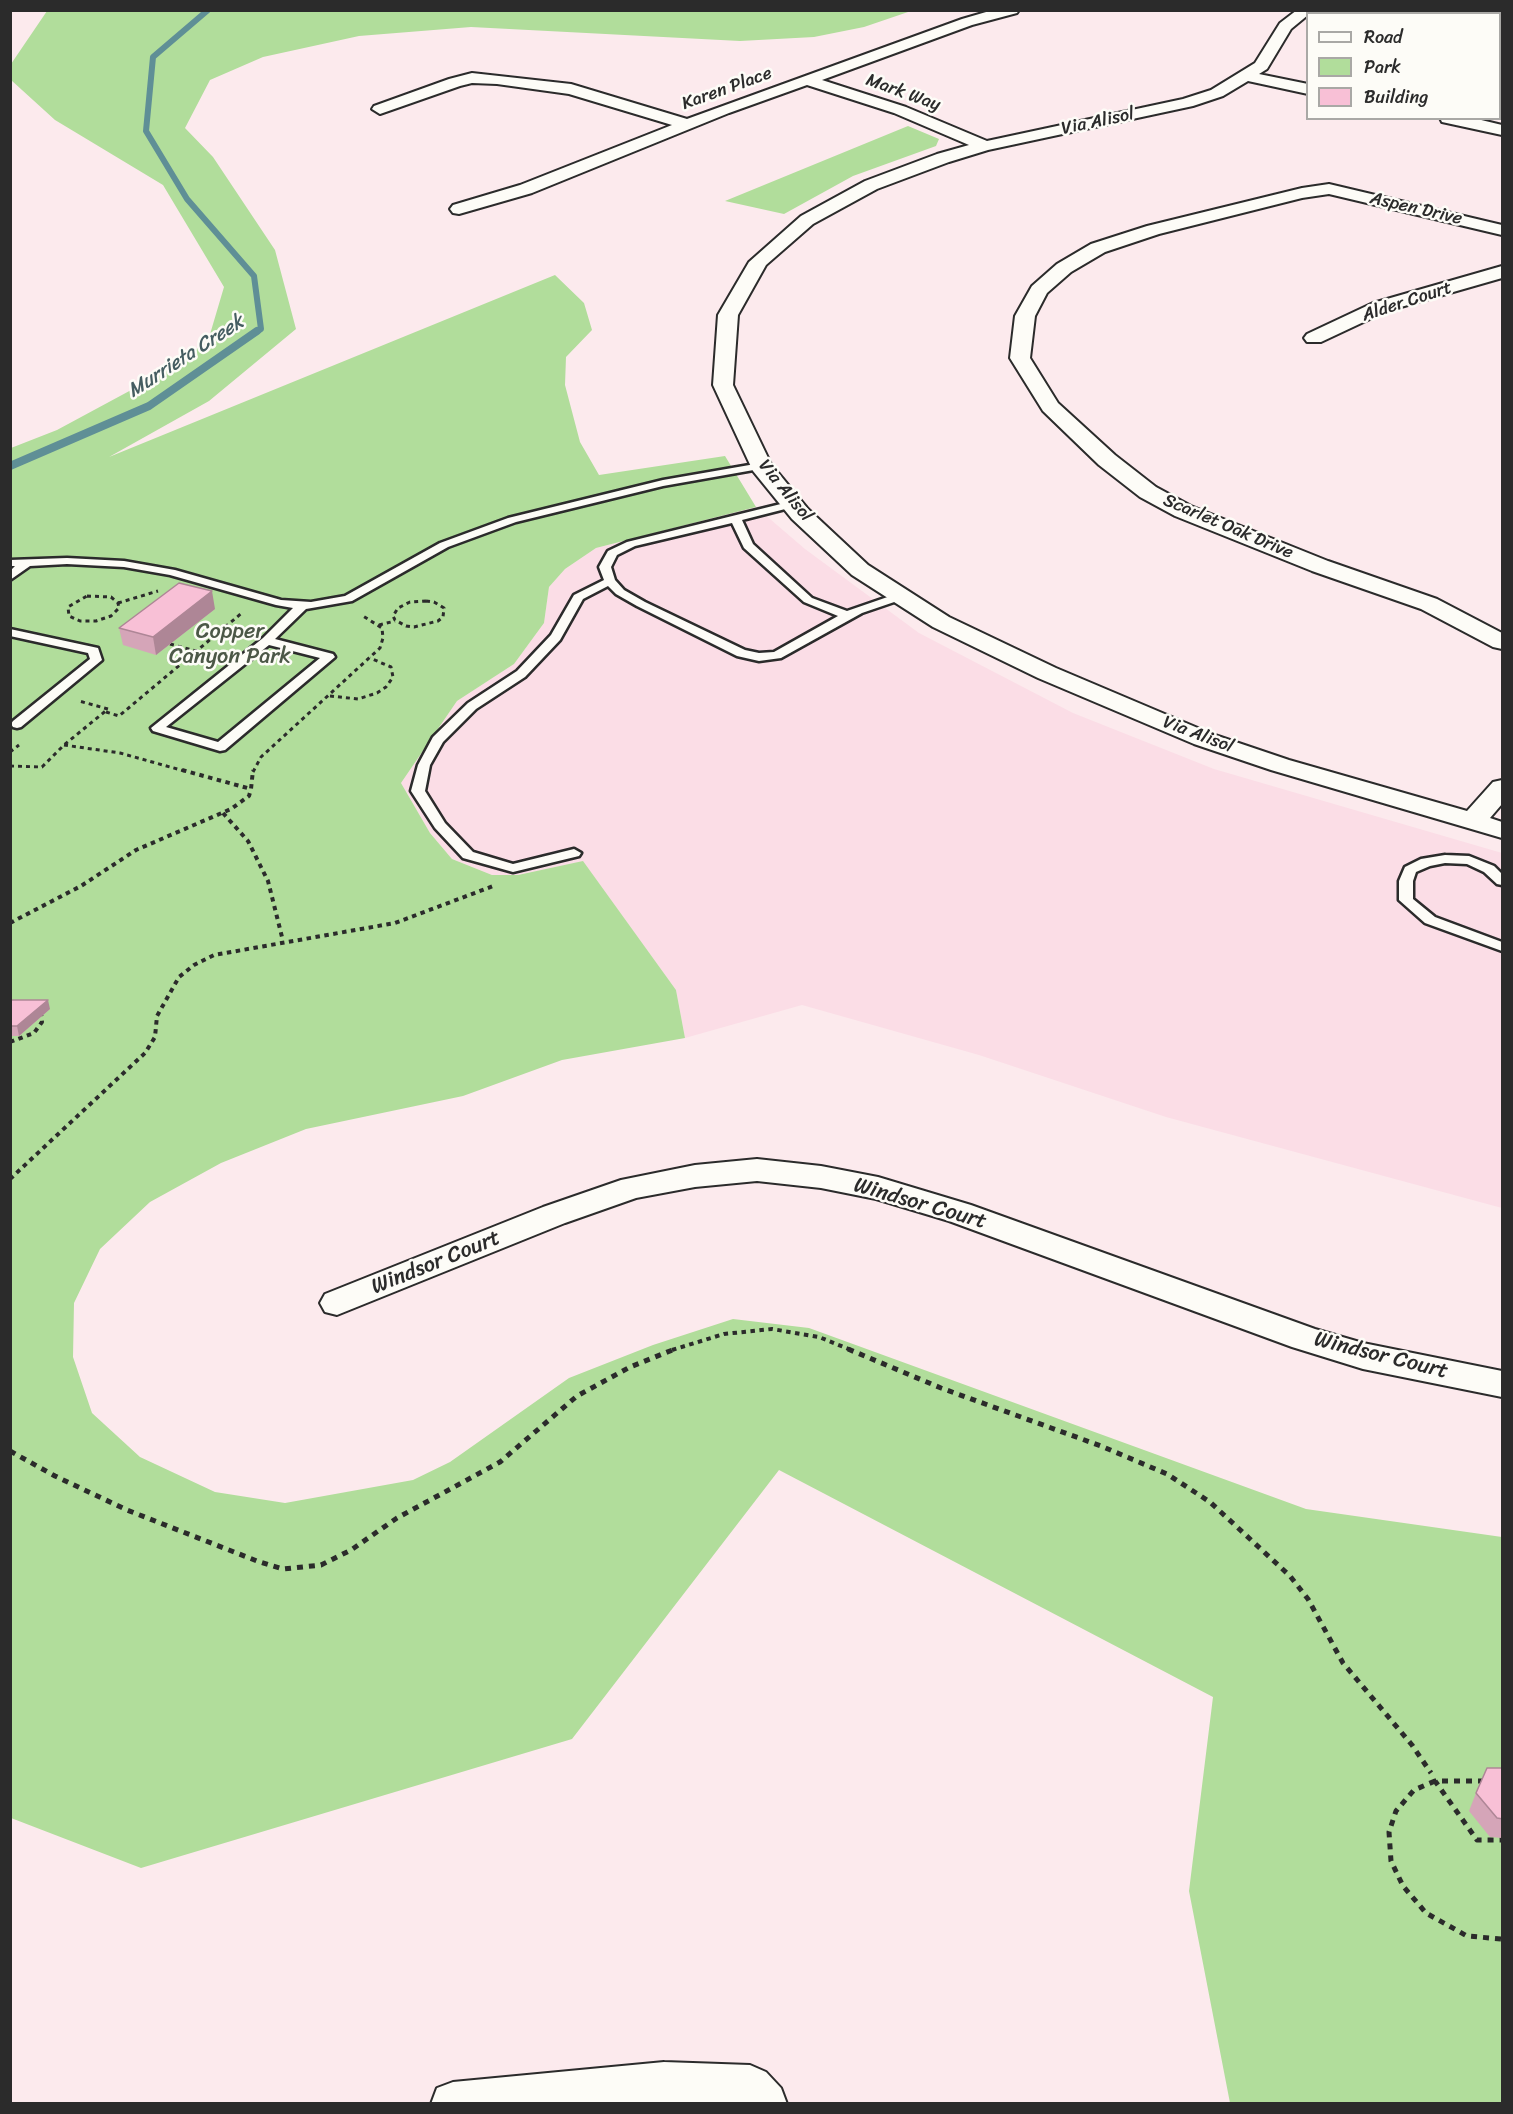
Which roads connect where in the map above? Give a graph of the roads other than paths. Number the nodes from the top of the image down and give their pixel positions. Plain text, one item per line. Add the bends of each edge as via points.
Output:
1 (1012, 10) edge
2 (1306, 15) edge
3 (1247, 76) junction
4 (807, 80) junction
5 (1306, 89) edge
6 (380, 109) dead end
7 (1457, 120) edge
8 (687, 124) junction
9 (1503, 130) edge
10 (985, 146) junction
11 (1329, 189) joint
12 (459, 209) dead end
13 (1503, 230) edge
14 (1503, 272) edge
15 (1314, 338) dead end
16 (761, 466) junction
17 (793, 504) junction
18 (735, 518) junction
19 (27, 562) junction
20 (10, 563) edge
21 (10, 576) edge
22 (610, 581) junction
23 (902, 596) junction
24 (303, 605) junction
25 (848, 616) junction
26 (10, 632) edge
27 (267, 641) junction
28 (1503, 642) edge
29 (17, 724) dead end
30 (1503, 789) edge
31 (1474, 820) junction
32 (1503, 830) edge
33 (574, 853) dead end
34 (1503, 881) edge
35 (1503, 946) edge
36 (337, 1303) dead end
37 (1503, 1384) edge
38 (453, 2103) edge
39 (765, 2103) edge

1 - 4 street, Karen Place via 967,22
2 - 3 street, Via Alisol via 1285,26 1261,66
3 - 5 street
3 - 10 street, Via Alisol via 1187,103
4 - 8 street, Karen Place
4 - 10 street, Mark Way via 900,110
6 - 8 street via 455,82 497,79 571,89
7 - 9 street
8 - 12 street, Karen Place via 526,189
10 - 16 street, Via Alisol via 871,185 807,220 758,262 728,315 723,385
11 - 13 street, Aspen Drive
11 - 28 street, Scarlet Oak Drive via 1153,230 1098,248 1064,268 1039,290 1026,316 1020,358 1050,407 1148,492 1183,512 1429,604
14 - 15 street, Alder Court via 1380,307
16 - 17 street, Via Alisol
16 - 24 lane via 663,483 512,520 444,545 348,599
17 - 18 lane
17 - 23 street, Via Alisol via 860,570
18 - 22 lane via 666,534 612,553 605,567
18 - 25 lane via 748,546 808,600
19 - 20 lane
19 - 21 lane
19 - 24 lane via 124,564 171,572 280,603
22 - 25 lane via 641,604 741,653 759,657 777,655
22 - 33 lane via 578,597 556,637 521,674 472,706 438,740 424,765 418,791 440,825 468,855 513,867
23 - 25 lane
23 - 31 street, Via Alisol via 941,622 1047,673 1203,739
24 - 27 lane
26 - 29 lane via 94,651 96,660
27 - 27 lane via 175,713 157,728 220,747 329,657
30 - 31 street
31 - 32 street, Via Alisol
34 - 35 lane via 1469,860 1426,862 1410,870 1406,881 1406,900 1430,920
36 - 37 street, Windsor Court via 554,1215 633,1188 757,1170 878,1188 960,1213 1304,1338 1363,1356
38 - 39 street via 664,2084 750,2087

